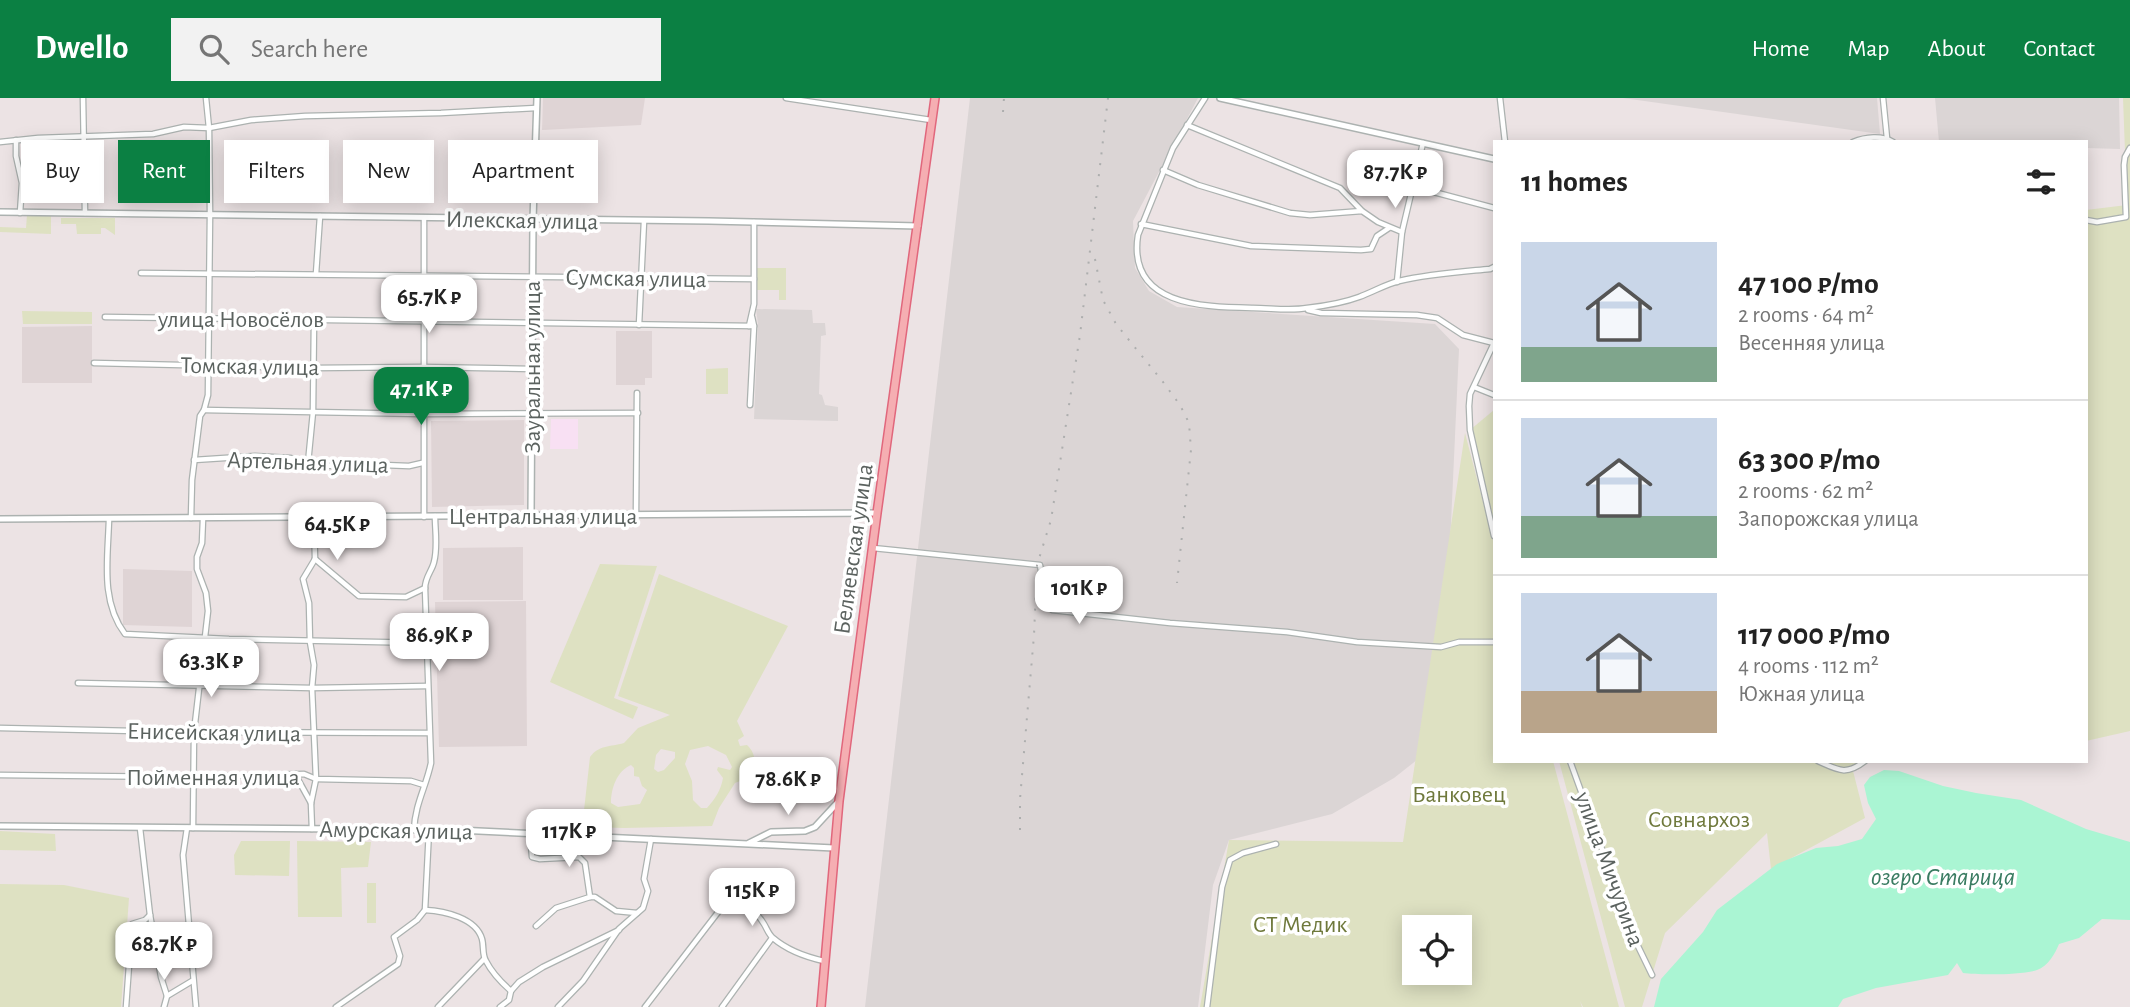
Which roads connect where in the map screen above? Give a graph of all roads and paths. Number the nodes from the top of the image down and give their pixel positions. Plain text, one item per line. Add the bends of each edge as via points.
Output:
1 (83, 98) edge
2 (206, 98) edge
3 (537, 98) edge
4 (786, 98) edge
5 (936, 98) edge
6 (1205, 98) edge
7 (1220, 98) edge
8 (1500, 98) edge
9 (1883, 98) edge
10 (536, 108) junction
11 (932, 120) junction
12 (1187, 125) junction
13 (209, 128) junction
14 (85, 136) junction
15 (16, 140) junction
16 (1505, 140) edge
17 (1861, 140) edge
18 (1890, 140) edge
19 (0, 142) edge
20 (1423, 143) junction
21 (2130, 148) edge
22 (1493, 159) edge
23 (1163, 170) junction
24 (1430, 191) dead end
25 (1493, 208) edge
26 (1362, 211) junction
27 (0, 212) edge
28 (20, 213) junction
29 (85, 213) junction
30 (209, 214) junction
31 (320, 216) junction
32 (424, 218) junction
33 (533, 220) junction
34 (2088, 220) edge
35 (645, 222) junction
36 (754, 222) junction
37 (1141, 225) junction
38 (918, 226) junction
39 (1389, 228) junction
40 (1402, 232) junction
41 (1493, 268) edge
42 (141, 273) dead end
43 (209, 273) junction
44 (316, 274) junction
45 (533, 276) junction
46 (423, 277) junction
47 (642, 278) junction
48 (754, 279) junction
49 (1396, 282) junction
50 (1304, 309) junction
51 (105, 317) dead end
52 (208, 318) junction
53 (314, 319) junction
54 (422, 322) junction
55 (532, 323) junction
56 (639, 325) junction
57 (752, 326) junction
58 (1493, 343) edge
59 (1493, 345) edge
60 (94, 363) dead end
61 (209, 366) junction
62 (422, 367) junction
63 (313, 368) junction
64 (532, 369) junction
65 (1474, 387) junction
66 (637, 393) dead end
67 (1493, 395) edge
68 (750, 405) dead end
69 (204, 410) junction
70 (313, 412) junction
71 (638, 412) junction
72 (423, 414) junction
73 (531, 414) junction
74 (194, 460) junction
75 (308, 463) junction
76 (422, 463) junction
77 (877, 513) junction
78 (531, 515) junction
79 (636, 515) junction
80 (435, 516) junction
81 (424, 517) junction
82 (314, 518) junction
83 (0, 519) edge
84 (108, 519) junction
85 (190, 519) junction
86 (203, 519) junction
87 (1493, 532) edge
88 (872, 548) junction
89 (315, 559) junction
90 (425, 588) junction
91 (205, 638) junction
92 (310, 642) junction
93 (1493, 642) edge
94 (426, 643) junction
95 (78, 683) dead end
96 (427, 686) junction
97 (200, 687) junction
98 (312, 688) junction
99 (0, 728) edge
100 (194, 732) junction
101 (315, 733) junction
102 (428, 733) junction
103 (1571, 763) edge
104 (1822, 763) edge
105 (1862, 763) edge
106 (316, 768) junction
107 (295, 774) junction
108 (303, 774) junction
109 (0, 775) edge
110 (193, 776) junction
111 (316, 779) junction
112 (424, 785) junction
113 (839, 801) junction
114 (311, 803) junction
115 (0, 826) edge
116 (140, 828) junction
117 (190, 828) junction
118 (312, 829) junction
119 (414, 830) junction
120 (429, 830) junction
121 (530, 833) junction
122 (651, 839) junction
123 (747, 844) junction
124 (1276, 844) dead end
125 (834, 848) junction
126 (590, 897) junction
127 (425, 910) junction
128 (638, 913) junction
129 (150, 915) junction
130 (536, 926) dead end
131 (620, 929) junction
132 (772, 937) junction
133 (484, 959) junction
134 (824, 961) junction
135 (1652, 975) dead end
136 (192, 982) junction
137 (511, 991) junction
138 (167, 996) junction
139 (126, 1007) edge
140 (164, 1007) edge
141 (195, 1007) edge
142 (336, 1007) edge
143 (438, 1007) edge
144 (500, 1007) edge
145 (558, 1007) edge
146 (645, 1007) edge
147 (722, 1007) edge
148 (821, 1007) edge
149 (1207, 1007) edge

1 - 14 street
2 - 13 street
3 - 10 street, Зауральная улица
4 - 11 street
5 - 11 main road, Беляевская улица
6 - 12 street
7 - 20 street
8 - 16 street
9 - 18 street
10 - 13 street via 305,116
10 - 33 street, Зауральная улица
11 - 38 main road, Беляевская улица
12 - 23 street
12 - 26 street via 1340,188
13 - 14 street
13 - 30 street
14 - 15 street
14 - 29 street
15 - 19 street
15 - 28 street via 22,183
17 - 18 street
20 - 22 street
20 - 40 street
21 - 34 street via 2124,165 2126,218
23 - 26 street via 1290,213
23 - 37 street
24 - 25 street
26 - 39 street
27 - 28 street, Илекская улица
28 - 29 street, Илекская улица
29 - 30 street, Илекская улица
30 - 31 street, Илекская улица
30 - 43 street
31 - 32 street, Илекская улица
31 - 44 street
32 - 33 street, Илекская улица
32 - 46 street
33 - 35 street, Илекская улица
33 - 45 street, Зауральная улица
35 - 36 street, Илекская улица
35 - 47 street
36 - 38 street, Илекская улица
36 - 48 street
37 - 39 street via 1251,246 1361,250 1371,249 1377,236
37 - 50 street via 1136,248 1140,270 1153,287 1176,301
38 - 77 main road, Беляевская улица
39 - 40 street
40 - 49 street
41 - 49 street
42 - 43 street, Сумская улица
43 - 44 street, Сумская улица
43 - 52 street
44 - 46 street, Сумская улица
45 - 46 street, Сумская улица
45 - 47 street, Сумская улица
45 - 55 street, Зауральная улица
46 - 54 street
47 - 48 street, Сумская улица
47 - 56 street
48 - 57 street
49 - 50 street via 1358,298
50 - 58 street via 1437,318 1462,335
51 - 52 street, улица Новосёлов
52 - 53 street, улица Новосёлов
52 - 61 street
53 - 54 street, улица Новосёлов
53 - 63 street
54 - 55 street, улица Новосёлов
54 - 62 street
55 - 56 street, улица Новосёлов
55 - 64 street, Зауральная улица
56 - 57 street, улица Новосёлов
57 - 68 street
59 - 65 street
60 - 61 street, Томская улица
61 - 63 street, Томская улица
61 - 69 street
62 - 63 street, Томская улица
62 - 64 street, Томская улица
62 - 72 street
63 - 70 street
64 - 73 street, Зауральная улица
65 - 67 street
65 - 87 street via 1470,430
66 - 71 street
69 - 70 street
69 - 74 street
70 - 72 street
70 - 75 street
71 - 73 street
71 - 79 street
72 - 73 street
72 - 76 street
73 - 78 street, Зауральная улица
74 - 75 street, Артельная улица via 255,456
74 - 85 street
75 - 76 street, Артельная улица via 352,467
76 - 81 street
77 - 79 street, Центральная улица
77 - 88 main road, Беляевская улица
78 - 79 street, Центральная улица
78 - 80 street, Центральная улица
80 - 81 street, Центральная улица
80 - 90 street via 434,565
81 - 82 street, Центральная улица
82 - 86 street, Центральная улица
82 - 89 street
83 - 84 street, Центральная улица
84 - 85 street, Центральная улица
84 - 91 street via 109,599 125,634
85 - 86 street, Центральная улица
86 - 91 street via 197,569 206,593
88 - 93 street via 1040,565 1052,610 1357,642 1441,647
88 - 113 main road, Беляевская улица
89 - 90 street via 359,596 406,597
89 - 92 street via 303,579
90 - 94 street
91 - 92 street
91 - 97 street
92 - 94 street
92 - 98 street
94 - 96 street
95 - 97 street
96 - 98 street
96 - 102 street
97 - 98 street
97 - 100 street
98 - 101 street
99 - 100 street, Енисейская улица
100 - 101 street, Енисейская улица
100 - 110 street
101 - 102 street, Енисейская улица
101 - 106 street
102 - 112 street via 431,763
103 - 135 street, улица Мичурина
104 - 105 street via 1841,772
106 - 108 street
106 - 111 street
107 - 108 street, Пойменная улица
107 - 110 street, Пойменная улица
107 - 114 street
108 - 111 street, Пойменная улица
109 - 110 street, Пойменная улица
110 - 117 street
111 - 112 street, Пойменная улица
111 - 114 street
112 - 119 street
113 - 123 street via 815,827 771,832
113 - 125 main road, Беляевская улица
114 - 118 street
115 - 116 street, Амурская улица
116 - 117 street, Амурская улица
116 - 129 street
117 - 118 street, Амурская улица
117 - 136 street via 183,855
118 - 119 street, Амурская улица
119 - 120 street, Амурская улица
120 - 121 street, Амурская улица
120 - 127 street
121 - 122 street, Амурская улица
121 - 126 street via 532,857 579,857 585,863
122 - 123 street, Амурская улица
122 - 128 street via 644,879 649,891
123 - 125 street, Амурская улица
124 - 149 street via 1230,859 1222,887
125 - 134 main road, Беляевская улица
126 - 128 street via 616,911
126 - 130 street via 556,908
127 - 133 street via 446,913 476,928
127 - 142 street via 394,937 398,964
128 - 131 street
129 - 138 street
129 - 139 street via 132,924
131 - 137 street via 543,967
131 - 145 street
132 - 134 street via 806,957
132 - 146 street via 743,904 719,911
132 - 147 street
133 - 137 street
133 - 143 street
134 - 148 main road, Беляевская улица
136 - 138 street
136 - 141 street
137 - 144 street
138 - 140 street

